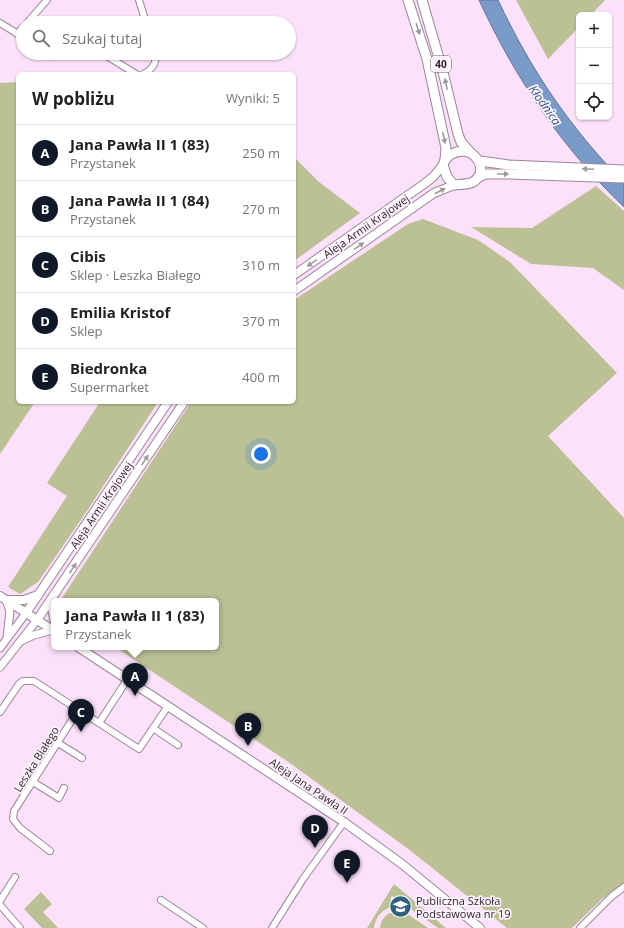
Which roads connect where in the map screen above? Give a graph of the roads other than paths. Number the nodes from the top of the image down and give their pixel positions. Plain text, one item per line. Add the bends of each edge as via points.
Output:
1 (47, 0) edge
2 (139, 0) edge
3 (408, 0) edge
4 (422, 0) edge
5 (33, 16) edge
6 (144, 16) edge
7 (0, 23) edge
8 (16, 33) edge
9 (113, 60) edge
10 (156, 60) edge
11 (133, 72) edge
12 (147, 72) edge
13 (470, 152) junction
14 (480, 161) junction
15 (444, 162) junction
16 (624, 170) edge
17 (553, 172) junction
18 (478, 177) junction
19 (624, 178) edge
20 (454, 185) junction
21 (296, 274) edge
22 (296, 290) edge
23 (167, 404) edge
24 (183, 404) edge
25 (39, 595) junction
26 (3, 598) edge
27 (52, 598) edge
28 (51, 600) edge
29 (26, 613) junction
30 (37, 620) junction
31 (51, 630) edge
32 (51, 631) edge
33 (8, 638) junction
34 (19, 642) junction
35 (0, 648) edge
36 (82, 650) edge
37 (0, 667) edge
38 (127, 680) junction
39 (168, 706) junction
40 (79, 709) junction
41 (0, 712) edge
42 (99, 723) junction
43 (153, 728) junction
44 (58, 743) junction
45 (178, 745) dead end
46 (82, 758) dead end
47 (33, 782) junction
48 (64, 788) dead end
49 (344, 822) junction
50 (50, 852) dead end
51 (16, 877) dead end
52 (624, 887) edge
53 (161, 900) dead end
54 (0, 901) edge
55 (0, 906) edge
56 (20, 928) edge
57 (203, 928) edge
58 (272, 928) edge
59 (480, 928) edge
60 (580, 928) edge

1 - 5 street
2 - 6 street
3 -> 15 main road, 40 via 427,59 446,148
13 -> 4 main road, 40 via 458,134 442,65
7 - 8 street
9 - 11 street
10 - 12 street
13 - 14 main road, 40
13 - 15 main road via 457,152
14 - 17 main road
14 - 18 main road via 481,171
15 - 20 main road, 40 via 447,177
15 -> 21 main road, Aleja Armii Krajowej via 438,172 424,184
16 -> 17 main road
18 -> 17 main road via 486,174
17 - 19 main road
18 - 20 main road via 470,183
22 -> 20 main road, Aleja Armii Krajowej via 434,193
23 - 25 main road, Aleja Armii Krajowej
27 -> 24 main road, Aleja Armii Krajowej
25 - 26 main road via 24,600
25 - 29 main road, Aleja Armii Krajowej
26 - 29 main road
26 - 33 street via 10,611
28 - 30 main road, Aleja Armii Krajowej
29 - 30 main road
29 - 33 street
30 - 31 main road
30 - 34 street
32 - 34 street
33 - 35 street
34 - 37 street
36 - 38 main road, Aleja Jana Pawła II
38 - 39 main road, Aleja Jana Pawła II
38 - 42 street
39 - 43 street
39 - 49 main road, Aleja Jana Pawła II
40 - 41 street via 29,680 19,684
40 - 42 street
40 - 44 street, Leszka Białego
42 - 43 street via 139,749
43 - 45 street
44 - 46 street
44 - 47 street, Leszka Białego
47 - 48 street via 59,798
47 - 50 street, Leszka Białego via 14,811 13,819 20,828
49 - 58 street
49 - 59 main road, Aleja Jana Pawła II via 402,864
51 - 54 street
52 - 60 street
53 - 57 street
55 - 56 street

